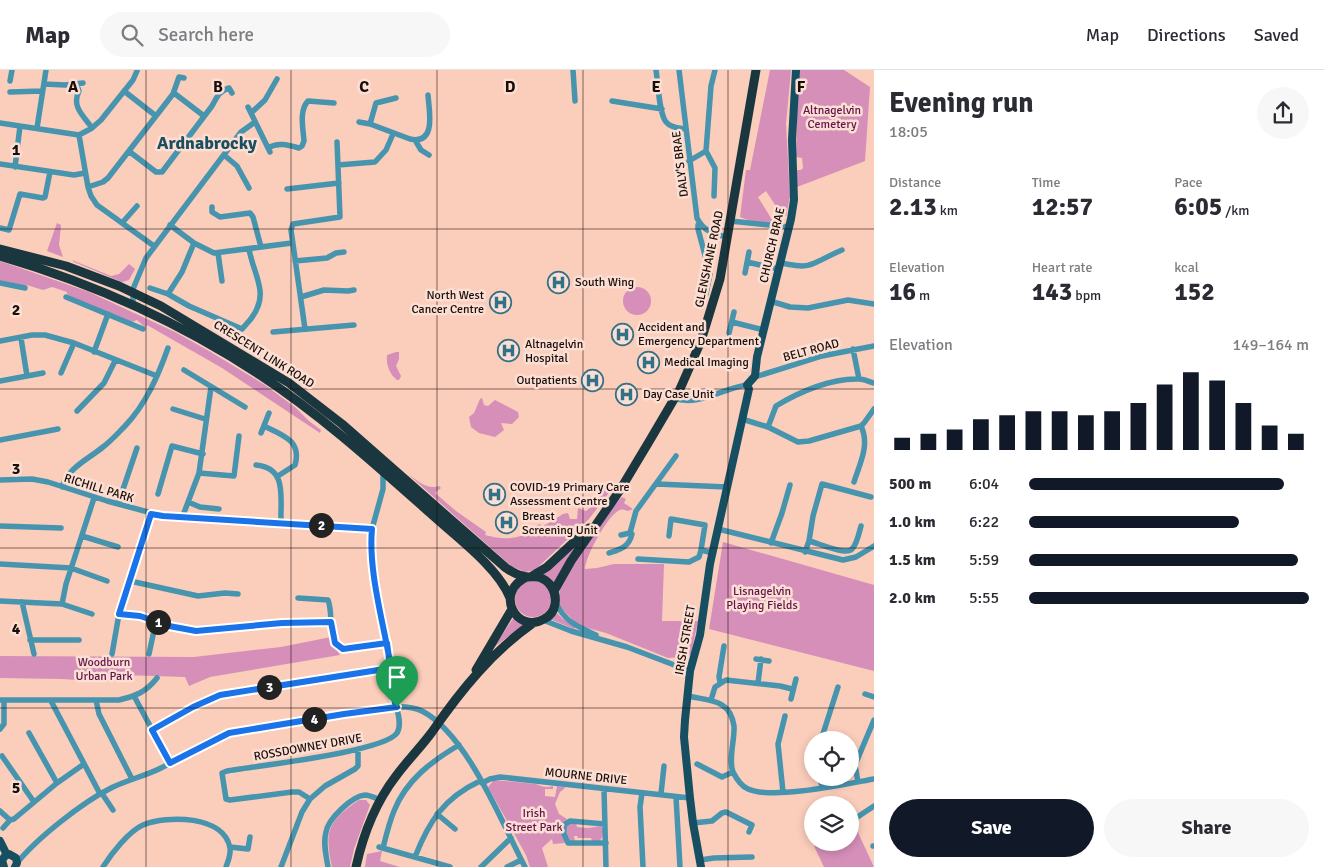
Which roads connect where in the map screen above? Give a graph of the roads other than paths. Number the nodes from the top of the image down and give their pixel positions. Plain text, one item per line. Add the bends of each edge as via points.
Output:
1 (12, 70) edge
2 (46, 70) edge
3 (573, 70) edge
4 (656, 70) edge
5 (679, 70) edge
6 (715, 70) edge
7 (756, 70) edge
8 (796, 70) edge
9 (137, 71) dead end
10 (184, 78) dead end
11 (278, 78) dead end
12 (10, 81) dead end
13 (83, 83) dead end
14 (44, 84) junction
15 (78, 88) dead end
16 (42, 91) junction
17 (124, 91) junction
18 (10, 92) dead end
19 (174, 93) junction
20 (232, 93) dead end
21 (428, 95) dead end
22 (396, 98) dead end
23 (575, 101) dead end
24 (612, 101) dead end
25 (334, 104) dead end
26 (662, 108) junction
27 (156, 116) junction
28 (204, 116) junction
29 (255, 122) junction
30 (359, 122) dead end
31 (0, 123) edge
32 (370, 124) junction
33 (20, 126) junction
34 (36, 128) junction
35 (92, 128) junction
36 (685, 129) junction
37 (393, 134) junction
38 (79, 135) junction
39 (416, 140) junction
40 (337, 142) dead end
41 (706, 151) junction
42 (130, 152) junction
43 (224, 154) junction
44 (429, 155) dead end
45 (689, 161) junction
46 (0, 164) edge
47 (338, 165) junction
48 (15, 167) junction
49 (50, 172) junction
50 (85, 173) junction
51 (339, 183) junction
52 (246, 186) dead end
53 (88, 188) junction
54 (287, 189) dead end
55 (714, 196) dead end
56 (137, 206) dead end
57 (212, 207) dead end
58 (730, 221) junction
59 (122, 223) junction
60 (699, 224) junction
61 (170, 225) junction
62 (789, 227) junction
63 (0, 228) edge
64 (727, 237) junction
65 (194, 243) junction
66 (292, 243) junction
67 (154, 246) junction
68 (262, 247) junction
69 (0, 249) edge
70 (249, 249) junction
71 (842, 250) dead end
72 (344, 252) dead end
73 (750, 252) dead end
74 (218, 253) junction
75 (0, 256) edge
76 (295, 261) junction
77 (747, 262) junction
78 (779, 266) junction
79 (745, 273) dead end
80 (222, 281) dead end
81 (0, 282) edge
82 (25, 288) dead end
83 (150, 288) dead end
84 (354, 290) dead end
85 (132, 292) junction
86 (168, 294) junction
87 (706, 294) dead end
88 (301, 297) junction
89 (66, 298) dead end
90 (770, 301) junction
91 (133, 304) junction
92 (874, 304) edge
93 (734, 312) dead end
94 (108, 314) junction
95 (732, 322) junction
96 (354, 325) dead end
97 (143, 329) dead end
98 (305, 329) junction
99 (764, 330) junction
100 (273, 332) dead end
101 (729, 333) dead end
102 (21, 338) junction
103 (0, 342) edge
104 (74, 343) junction
105 (874, 346) edge
106 (168, 348) dead end
107 (853, 349) junction
108 (94, 352) junction
109 (115, 361) junction
110 (184, 370) dead end
111 (43, 373) dead end
112 (61, 373) dead end
113 (27, 376) junction
114 (158, 376) junction
115 (755, 376) junction
116 (859, 379) junction
117 (0, 381) edge
118 (873, 384) edge
119 (747, 385) junction
120 (211, 386) junction
121 (674, 398) junction
122 (688, 402) junction
123 (245, 407) dead end
124 (173, 409) dead end
125 (874, 409) edge
126 (667, 410) junction
127 (77, 411) dead end
128 (269, 413) dead end
129 (205, 419) junction
130 (742, 419) junction
131 (264, 426) junction
132 (861, 426) junction
133 (768, 427) junction
134 (58, 429) dead end
135 (262, 433) dead end
136 (239, 436) dead end
137 (0, 440) edge
138 (138, 448) dead end
139 (202, 454) junction
140 (676, 456) dead end
141 (256, 465) dead end
142 (394, 469) junction
143 (383, 471) junction
144 (199, 473) junction
145 (278, 476) junction
146 (392, 479) junction
147 (0, 480) edge
148 (854, 482) dead end
149 (656, 484) junction
150 (790, 485) dead end
151 (62, 486) junction
152 (727, 488) junction
153 (383, 489) junction
154 (158, 494) dead end
155 (870, 497) dead end
156 (94, 498) junction
157 (188, 502) junction
158 (118, 504) junction
159 (219, 510) dead end
160 (151, 514) junction
161 (601, 516) junction
162 (182, 518) junction
163 (281, 523) junction
164 (0, 526) edge
165 (861, 526) dead end
166 (61, 528) dead end
167 (372, 529) junction
168 (718, 529) junction
169 (630, 533) junction
170 (621, 535) dead end
171 (82, 536) junction
172 (669, 536) dead end
173 (809, 541) junction
174 (771, 543) junction
175 (874, 546) edge
176 (118, 548) dead end
177 (702, 550) junction
178 (806, 552) junction
179 (713, 553) junction
180 (609, 554) dead end
181 (638, 559) dead end
182 (0, 564) edge
183 (72, 568) junction
184 (529, 577) junction
185 (107, 581) dead end
186 (130, 581) junction
187 (554, 592) junction
188 (238, 594) dead end
189 (298, 598) dead end
190 (510, 598) junction
191 (0, 601) edge
192 (22, 602) junction
193 (556, 602) junction
194 (62, 604) junction
195 (512, 609) junction
196 (92, 614) dead end
197 (119, 614) junction
198 (543, 620) junction
199 (156, 621) junction
200 (331, 622) junction
201 (533, 622) junction
202 (30, 640) junction
203 (78, 640) dead end
204 (606, 641) junction
205 (387, 643) junction
206 (724, 646) dead end
207 (34, 654) dead end
208 (112, 654) dead end
209 (148, 654) dead end
210 (769, 661) dead end
211 (391, 668) junction
212 (690, 671) junction
213 (157, 678) dead end
214 (796, 679) dead end
215 (472, 680) junction
216 (720, 682) junction
217 (758, 683) junction
218 (838, 687) dead end
219 (792, 689) junction
220 (865, 694) dead end
221 (134, 696) junction
222 (688, 696) junction
223 (874, 697) edge
224 (791, 699) dead end
225 (2, 700) edge
226 (96, 700) junction
227 (711, 700) junction
228 (51, 701) junction
229 (397, 707) junction
230 (785, 716) dead end
231 (874, 720) edge
232 (438, 723) junction
233 (0, 729) edge
234 (152, 730) junction
235 (824, 731) edge
236 (30, 733) dead end
237 (874, 738) edge
238 (866, 739) junction
239 (459, 745) junction
240 (358, 750) junction
241 (2, 756) dead end
242 (859, 756) edge
243 (170, 763) junction
244 (84, 764) junction
245 (697, 764) dead end
246 (664, 766) dead end
247 (733, 772) junction
248 (132, 779) junction
249 (874, 779) edge
250 (481, 782) junction
251 (859, 782) edge
252 (57, 783) junction
253 (829, 786) edge
254 (822, 787) joint
255 (604, 789) junction
256 (783, 792) junction
257 (101, 793) junction
258 (642, 793) junction
259 (661, 794) junction
260 (676, 797) junction
261 (690, 798) junction
262 (310, 799) junction
263 (380, 800) junction
264 (34, 802) junction
265 (874, 806) edge
266 (113, 810) dead end
267 (0, 811) edge
268 (437, 814) junction
269 (859, 816) edge
270 (10, 820) junction
271 (692, 822) junction
272 (605, 824) junction
273 (3, 828) dead end
274 (455, 829) dead end
275 (750, 832) dead end
276 (250, 837) dead end
277 (511, 838) junction
278 (0, 841) edge
279 (606, 843) junction
280 (230, 847) junction
281 (28, 852) junction
282 (10, 855) junction
283 (415, 857) junction
284 (752, 857) dead end
285 (521, 860) junction
286 (701, 864) edge
287 (16, 865) edge
288 (2, 866) edge
289 (104, 867) edge
290 (226, 867) edge
291 (281, 867) edge
292 (328, 867) edge
293 (356, 867) edge
294 (450, 867) edge
295 (481, 867) edge
296 (507, 867) edge
297 (525, 867) edge
298 (606, 867) edge
299 (643, 867) edge
300 (680, 867) edge

1 - 12 street
2 - 14 street
3 - 23 street
4 - 26 street
5 - 36 street, DALY'S BRAE
6 - 41 street
7 - 58 highway, GLENSHANE ROAD
8 - 62 main road, CHURCH BRAE via 792,125 794,200
9 - 17 street
10 - 19 street via 179,77
11 - 29 street via 265,100 249,110
13 - 14 street
14 - 16 street
15 - 35 street via 77,107
16 - 18 street
16 - 34 street
17 - 27 street
17 - 35 street
19 - 27 street
19 - 28 street
20 - 28 street via 229,88 222,90
21 - 39 street via 431,125 429,132
22 - 32 street via 376,103
24 - 26 street
25 - 29 street via 307,102 303,108 304,141 299,148 279,144 269,150
26 - 36 street via 665,122
27 - 42 street
28 - 42 street via 162,172 156,172
29 - 43 street via 243,129
30 - 32 street
31 - 33 street
32 - 37 street
33 - 34 street
33 - 48 street
34 - 38 street
35 - 38 street
36 - 45 street, DALY'S BRAE
37 - 39 street
37 - 47 street via 386,150 375,162
38 - 50 street
39 - 44 street via 421,150
40 - 47 street
41 - 45 street
41 - 55 street via 716,168
42 - 53 street via 108,178
43 - 52 street via 237,166
43 - 61 street
45 - 60 street, DALY'S BRAE
46 - 48 street
47 - 51 street
48 - 49 street
49 - 50 street
49 - 63 street via 46,197 20,194 9,230
50 - 53 street
51 - 54 street
51 - 66 street via 340,217 293,224 290,230
53 - 59 street via 97,205
56 - 59 street
57 - 68 street via 212,212 220,216 250,214
58 - 62 street
58 - 64 highway, GLENSHANE ROAD
59 - 67 street
60 - 64 street via 710,232
60 - 87 street, DALY'S BRAE via 710,277
61 - 65 street
61 - 67 street
62 - 78 main road, CHURCH BRAE
64 - 121 highway, GLENSHANE ROAD via 710,316
65 - 74 street
65 - 86 street
66 - 68 street
66 - 76 street
67 - 85 street
68 - 70 street
69 - 85 highway, CRESCENT LINK ROAD via 66,266
70 - 74 street
70 - 86 street via 261,291 256,313 242,329
71 - 78 street via 809,265
72 - 76 street via 327,258
73 - 77 street
74 - 80 street
75 - 91 highway, CRESCENT LINK ROAD via 38,267
76 - 88 street
77 - 78 street
77 - 79 street
78 - 90 main road, CHURCH BRAE
81 - 82 street
83 - 86 street
84 - 88 street via 324,290
85 - 91 street
85 - 142 highway, CRESCENT LINK ROAD via 191,323 293,385
88 - 98 street
89 - 94 street
90 - 92 street via 808,308 848,300
90 - 99 main road, CHURCH BRAE
91 - 143 highway, CRESCENT LINK ROAD via 175,324 261,375 328,424
93 - 95 street
94 - 97 street
94 - 108 street
95 - 99 street
95 - 101 street
96 - 98 street
98 - 100 street
99 - 115 main road, CHURCH BRAE
102 - 103 street
102 - 104 street via 45,335
102 - 113 street
104 - 108 street
104 - 112 street
105 - 107 street, BELT ROAD
106 - 114 street
107 - 115 street, BELT ROAD
107 - 116 street
108 - 109 street
109 - 114 street
109 - 127 street via 101,388
110 - 120 street
111 - 113 street
113 - 117 street
114 - 151 street via 135,415 104,446 72,468
115 - 119 main road
116 - 118 street
116 - 133 street via 796,394 776,406
119 - 122 street
119 - 130 main road via 749,389
120 - 123 street
120 - 129 street
121 - 122 street
121 - 126 highway, GLENSHANE ROAD
122 - 126 street
124 - 129 street
125 - 132 street
126 - 161 highway, GLENSHANE ROAD
128 - 131 street
129 - 139 street
130 - 133 street
130 - 152 main road, IRISH STREET
131 - 135 street
131 - 145 street via 284,435 297,452 295,466
132 - 133 street via 798,442
132 - 148 street via 865,447
134 - 137 street
136 - 144 street via 234,476
138 - 158 street
139 - 144 street
139 - 154 street via 172,446
140 - 149 street
141 - 145 street via 267,466
142 - 146 street
142 - 184 highway, CRESCENT LINK ROAD via 497,561
143 - 146 highway, CRESCENT LINK ROAD
143 - 153 street
144 - 157 street
145 - 163 street
146 - 153 street
146 - 190 highway, CRESCENT LINK ROAD via 484,562 505,585
147 - 151 street, RICHILL PARK via 32,479
149 - 152 street
149 - 169 street via 636,511
150 - 174 street
151 - 156 street, RICHILL PARK
152 - 168 main road, IRISH STREET
153 - 167 street
155 - 173 street via 822,484
156 - 158 street, RICHILL PARK
156 - 171 street
157 - 159 street
157 - 162 street
158 - 160 street, RICHILL PARK
160 - 162 street, RICHILL PARK
160 - 186 street
161 - 184 highway, GLENSHANE ROAD via 561,554
161 - 187 highway, GLENSHANE ROAD
162 - 163 street, RICHILL PARK
163 - 167 street, RICHILL PARK
164 - 166 street
165 - 173 street via 854,548 849,551
167 - 205 street via 371,546
168 - 174 street
168 - 179 main road, IRISH STREET
169 - 170 street
169 - 180 street via 630,542
171 - 176 street
171 - 183 street
172 - 177 street via 671,519 705,525
173 - 178 street
174 - 178 street
175 - 178 street via 856,557 843,560
177 - 179 street
177 - 181 street via 699,557 689,562
179 - 212 main road, IRISH STREET via 698,645
182 - 183 street
183 - 185 street
183 - 194 street
184 - 187 highway via 546,580
184 - 190 highway via 515,585
186 - 188 street via 194,596
186 - 197 street
187 - 193 highway
189 - 200 street via 328,600
190 - 195 highway
191 - 192 street
192 - 194 street
192 - 202 street
193 - 198 highway via 552,613
193 - 204 street via 572,623
194 - 196 street
195 - 201 highway via 521,619
195 - 215 highway
197 - 199 street
197 - 208 street
198 - 201 highway
198 - 204 street
199 - 200 street via 196,631
199 - 209 street
200 - 205 street via 335,643 343,649
201 - 215 highway via 505,644
202 - 203 street
202 - 207 street
204 - 212 street
205 - 211 street
206 - 216 street
210 - 217 street via 759,659
211 - 229 street
211 - 234 street via 220,695
212 - 222 main road, IRISH STREET
213 - 221 street via 150,688
214 - 219 street
215 - 232 highway
216 - 217 street
216 - 227 street
217 - 219 street
218 - 235 street
219 - 224 street
220 - 223 street
221 - 226 street
221 - 234 street
222 - 227 street
222 - 261 main road, IRISH STREET via 684,737
225 - 228 street
225 - 233 street via 4,724
226 - 228 street
226 - 248 street via 99,714
227 - 247 street via 724,705 733,719
228 - 244 street
229 - 232 street via 420,710
229 - 240 street, ROSSDOWNEY DRIVE via 397,733 389,740
229 - 243 street via 229,733
230 - 256 street via 778,744
231 - 238 street
232 - 239 street
232 - 263 highway
234 - 243 street
236 - 252 street
237 - 238 street
238 - 242 street
239 - 250 street
239 - 283 street via 428,765 409,785 394,811 381,848
240 - 262 street via 358,766
240 - 262 street, ROSSDOWNEY DRIVE via 222,773 226,799 292,792 299,792
241 - 264 street
243 - 248 street
244 - 252 street
244 - 257 street
245 - 247 street via 722,777
246 - 259 street
247 - 256 street via 748,789
248 - 257 street
249 - 251 street
250 - 255 street, MOURNE DRIVE via 500,777
250 - 268 street, MOURNE DRIVE via 453,796
250 - 277 street
252 - 264 street
253 - 254 street
254 - 256 street
255 - 258 street, MOURNE DRIVE
255 - 272 street
257 - 266 street
257 - 281 street
258 - 259 street, MOURNE DRIVE
258 - 299 street
259 - 260 street, MOURNE DRIVE
260 - 261 street, MOURNE DRIVE
260 - 300 street
261 - 271 main road, IRISH STREET
262 - 291 street
263 - 292 street via 361,796 331,820 325,839
263 - 293 highway
264 - 270 street
265 - 269 street
267 - 270 street
268 - 274 street
268 - 283 street, MOURNE DRIVE
270 - 273 street
271 - 275 street via 712,821 726,812 752,825
271 - 286 main road, IRISH STREET
272 - 279 street
272 - 279 street via 570,820 564,825 564,834 568,842
276 - 280 street via 248,849
277 - 285 street
277 - 295 street
278 - 282 main road
279 - 298 street
280 - 289 street via 219,832 207,824 181,818 166,820 140,826 125,839
280 - 290 street
281 - 282 street
281 - 287 street
282 - 287 main road via 16,858
282 - 288 main road via 2,860
283 - 294 street
284 - 286 street via 714,858
285 - 296 street
285 - 297 street

